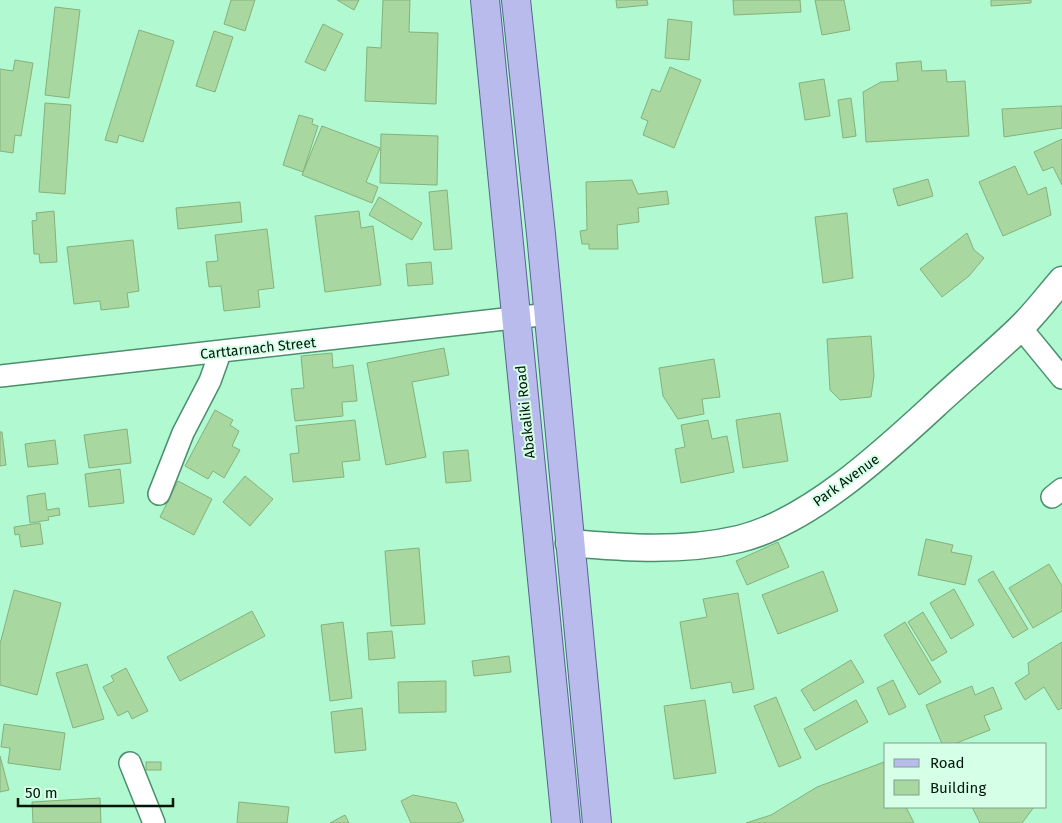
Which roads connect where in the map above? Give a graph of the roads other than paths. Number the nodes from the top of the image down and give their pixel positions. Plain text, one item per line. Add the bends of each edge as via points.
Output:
1 (485, 0) edge
2 (516, 0) edge
3 (1062, 280) edge
4 (549, 314) junction
5 (516, 319) junction
6 (1021, 328) junction
7 (220, 353) junction
8 (0, 376) edge
9 (1062, 378) edge
10 (159, 494) dead end
11 (569, 543) junction
12 (130, 763) dead end
13 (154, 823) edge
14 (566, 823) edge
15 (597, 823) edge

1 - 5 main road, Abakaliki Road
2 - 4 main road
3 - 6 street, Park Avenue
4 - 5 street, Carttarnach Street
4 - 11 main road
5 - 7 street, Carttarnach Street
5 - 14 main road, Abakaliki Road
6 - 9 street
6 - 11 street, Park Avenue via 893,445 806,509 766,529 740,539 692,547 635,548
7 - 8 street, Carttarnach Street
7 - 10 street
11 - 15 main road
12 - 13 street

